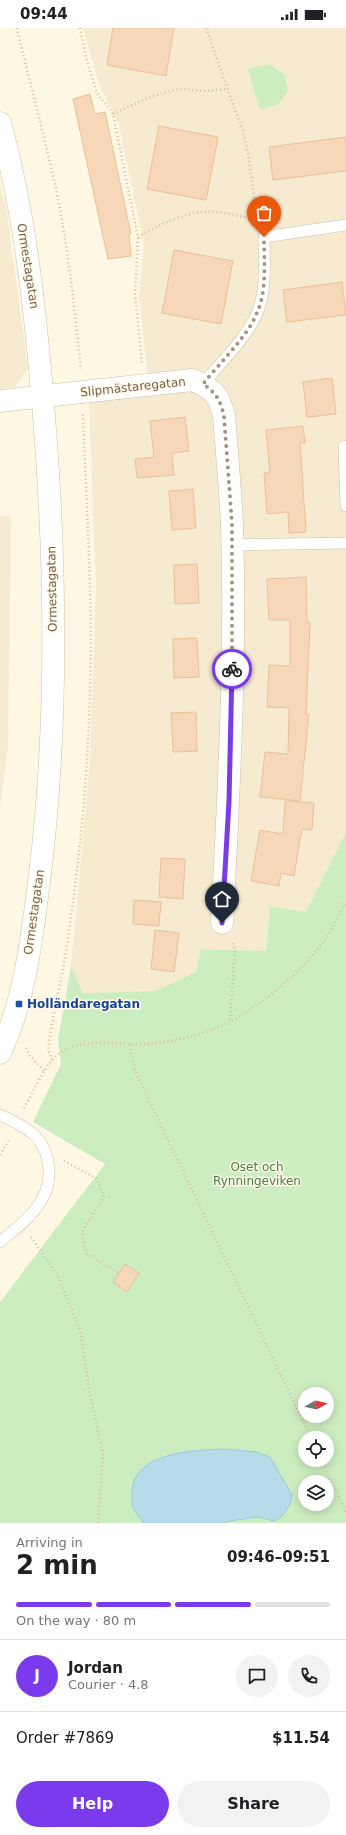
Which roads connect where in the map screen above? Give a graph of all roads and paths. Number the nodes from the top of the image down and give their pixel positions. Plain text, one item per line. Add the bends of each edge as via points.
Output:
1 (80, 28) edge
2 (206, 28) edge
3 (227, 89) junction
4 (113, 114) junction
5 (0, 123) edge
6 (258, 219) junction
7 (346, 225) edge
8 (138, 237) junction
9 (264, 237) junction
10 (203, 384) junction
11 (144, 385) junction
12 (42, 397) junction
13 (0, 401) edge
14 (344, 446) dead end
15 (346, 506) edge
16 (346, 543) edge
17 (232, 545) junction
18 (346, 901) edge
19 (222, 923) joint
20 (230, 1020) junction
21 (23, 1042) dead end
22 (130, 1045) junction
23 (0, 1053) edge
24 (52, 1060) dead end
25 (45, 1072) dead end
26 (0, 1116) edge
27 (44, 1151) junction
28 (22, 1224) junction
29 (0, 1242) edge
30 (119, 1273) dead end
31 (308, 1431) edge
32 (324, 1467) edge
33 (346, 1512) edge
34 (98, 1523) edge

1 - 4 path via 97,91 102,102
2 - 3 path
3 - 4 path via 170,91
3 - 6 path via 247,147
4 - 8 path
5 - 12 street, Ormestagatan via 22,224 36,316
6 - 8 path via 218,212 194,212 171,220
6 - 9 path
7 - 9 lane
8 - 11 path via 135,295
9 - 10 lane via 263,287 258,312 248,331
10 - 11 street, Slipmästaregatan via 192,380
10 - 17 street, Slipmästaregatan via 220,400 224,416
11 - 12 street, Slipmästaregatan
12 - 13 street, Slipmästaregatan
12 - 23 street, Ormestagatan via 50,481 53,637 53,703 47,813 32,936 19,1004
14 - 15 lane
16 - 17 lane
17 - 19 street, Slipmästaregatan via 229,801
18 - 20 path via 310,959 255,1006
19 - 20 path via 230,933 235,950
20 - 22 path via 194,1036 169,1042
21 - 25 path via 29,1055
22 - 24 path via 82,1045 68,1048
22 - 31 path via 135,1071
26 - 27 lane via 16,1122 34,1134
27 - 28 lane via 49,1166 48,1182 42,1200
27 - 30 path via 96,1178 104,1196 82,1232 86,1253
28 - 29 lane
28 - 34 path via 58,1276 81,1332 89,1390 103,1455
32 - 33 path

